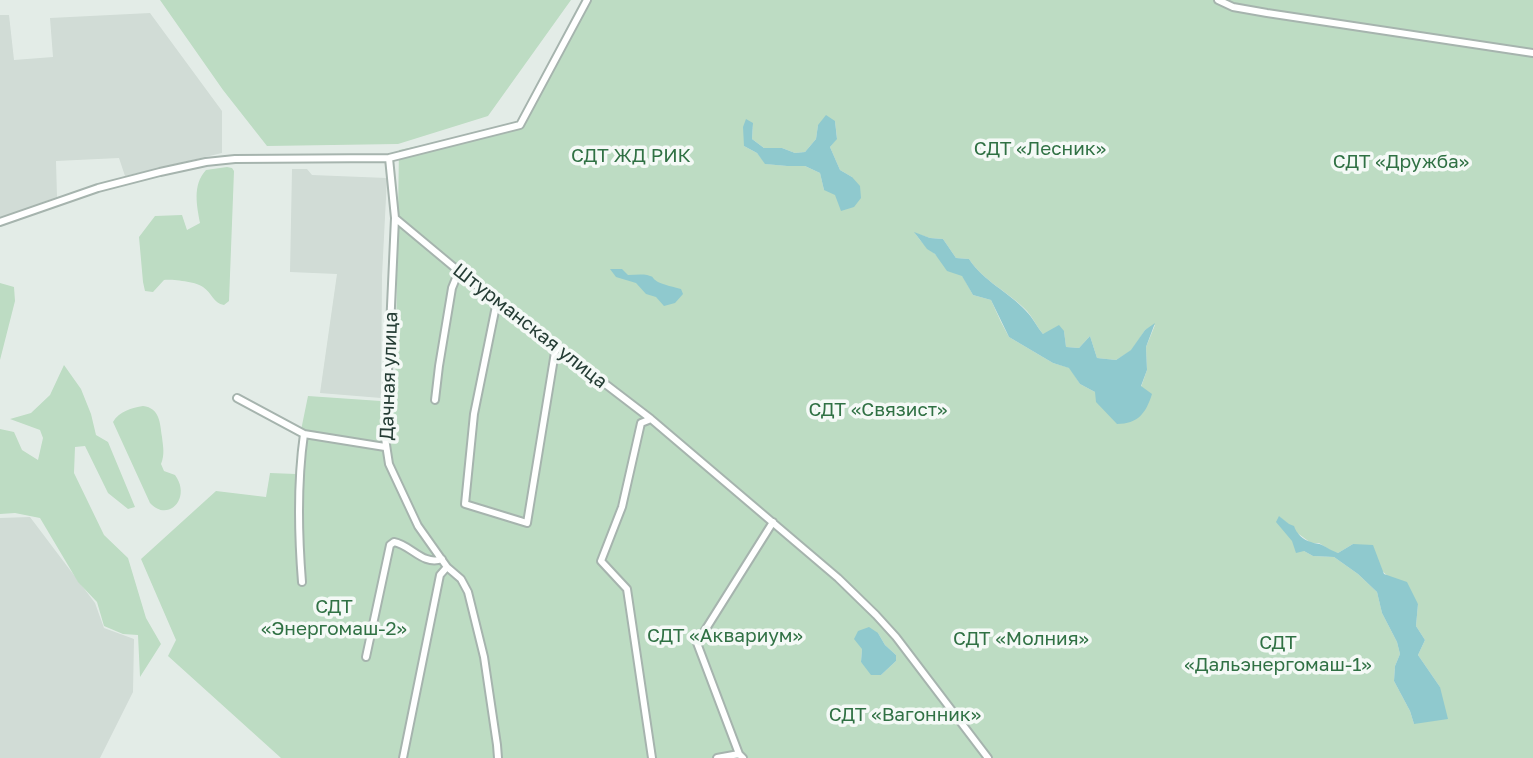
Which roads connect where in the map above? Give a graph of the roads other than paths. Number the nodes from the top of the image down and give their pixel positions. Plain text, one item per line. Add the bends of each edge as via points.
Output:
1 (587, 0) edge
2 (1218, 0) edge
3 (1533, 53) edge
4 (389, 158) junction
5 (395, 218) junction
6 (0, 222) edge
7 (459, 271) junction
8 (497, 301) junction
9 (556, 346) junction
10 (237, 398) dead end
11 (435, 400) dead end
12 (651, 419) junction
13 (304, 434) junction
14 (386, 447) junction
15 (773, 522) junction
16 (442, 559) junction
17 (447, 567) junction
18 (302, 582) dead end
19 (366, 657) dead end
20 (741, 756) edge
21 (403, 758) edge
22 (498, 758) edge
23 (652, 758) edge
24 (717, 758) edge
25 (988, 758) edge

1 - 4 street via 520,125
2 - 3 street via 1267,13
4 - 5 street
4 - 6 street via 205,162 98,188
5 - 7 street, Штурманская улица
5 - 14 street, Дачная улица
7 - 8 street, Штурманская улица
7 - 11 street via 452,288
8 - 9 street, Штурманская улица
8 - 9 street via 474,414 465,504 527,523
9 - 12 street, Штурманская улица
10 - 13 street
12 - 15 street, Штурманская улица
12 - 23 street via 641,423 622,507 601,561 627,589
13 - 14 street
13 - 18 street via 299,495
14 - 16 street, Дачная улица via 389,464 418,526
15 - 20 street via 697,643
15 - 25 street, Штурманская улица via 876,615
16 - 17 street, Дачная улица
16 - 19 street via 428,560 400,543 390,545
17 - 21 street via 440,575
17 - 22 street, Дачная улица via 468,592 484,657
20 - 24 street

